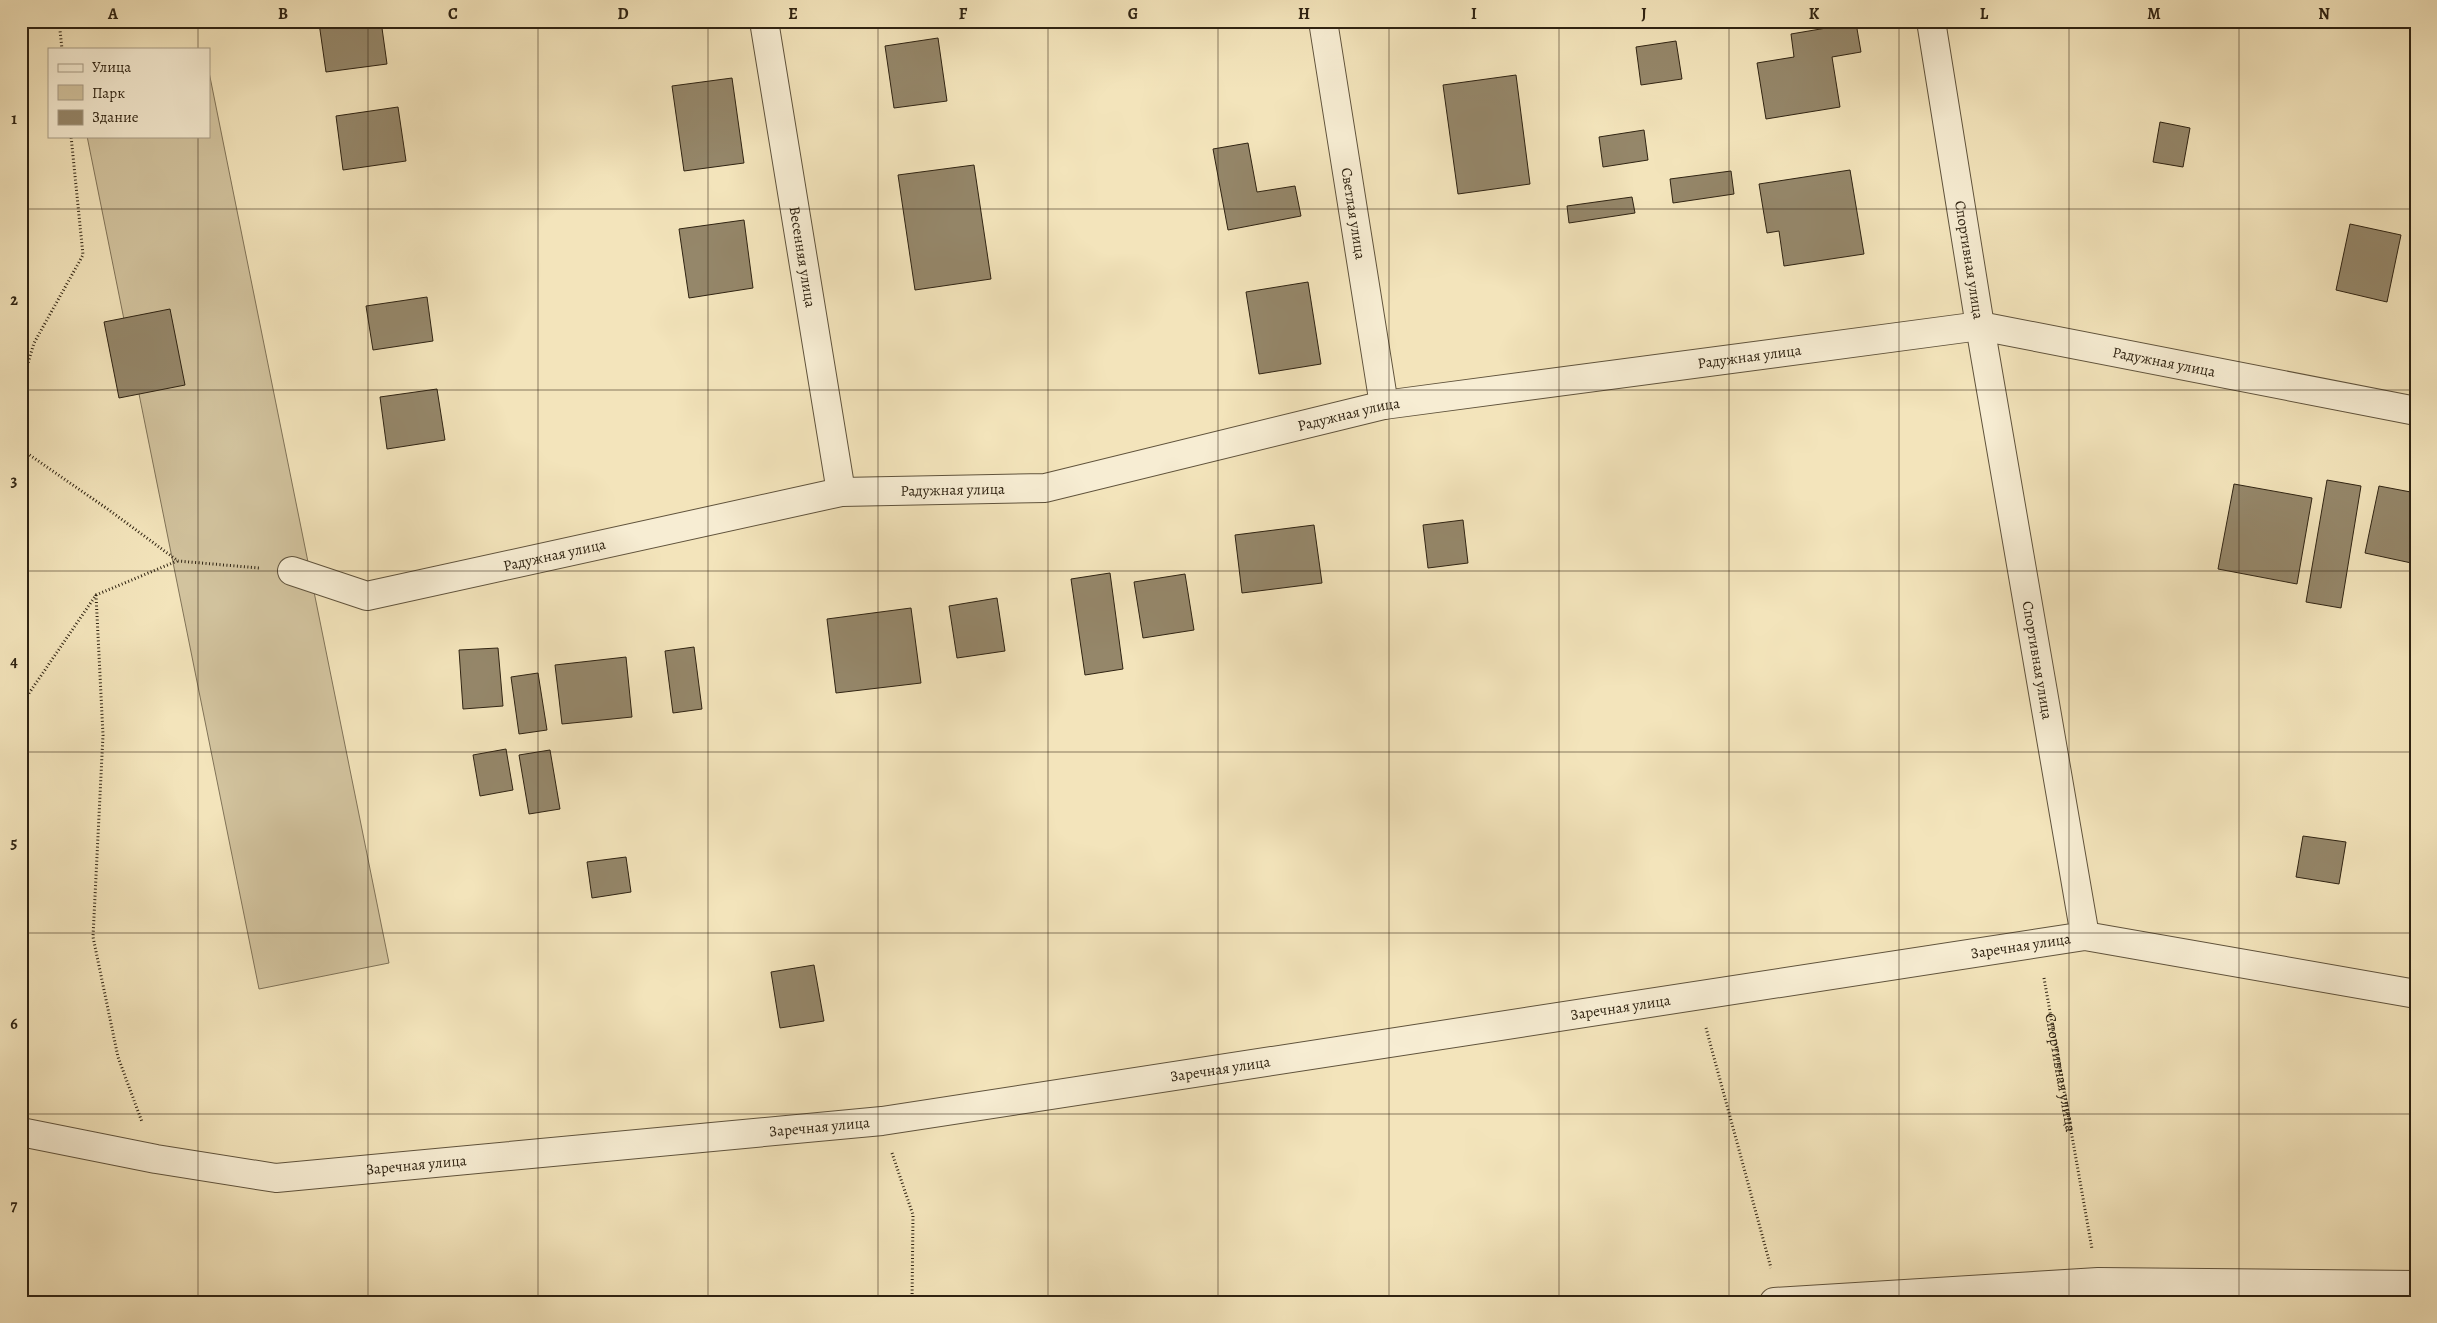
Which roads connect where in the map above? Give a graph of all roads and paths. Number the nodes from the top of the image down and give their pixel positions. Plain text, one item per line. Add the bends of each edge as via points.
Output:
1 (59, 21) edge
2 (764, 21) edge
3 (1323, 21) edge
4 (1931, 21) edge
5 (62, 48) edge
6 (71, 138) edge
7 (1980, 326) junction
8 (21, 386) edge
9 (1384, 405) junction
10 (2416, 411) edge
11 (21, 449) edge
12 (841, 492) junction
13 (178, 561) junction
14 (292, 571) joint
15 (96, 595) junction
16 (21, 705) edge
17 (2085, 936) junction
18 (2416, 994) edge
19 (1697, 996) junction
20 (882, 1122) junction
21 (21, 1132) edge
22 (156, 1160) junction
23 (2098, 1282) junction
24 (2416, 1286) edge
25 (1777, 1301) edge
26 (912, 1302) edge

1 - 5 path
2 - 12 street, Весенняя улица
3 - 9 street, Светлая улица
4 - 7 street, Спортивная улица
6 - 8 path via 83,255 34,343
7 - 9 street, Радужная улица
7 - 10 street, Радужная улица
7 - 17 street, Спортивная улица
9 - 12 street, Радужная улица via 1045,488
11 - 13 path
12 - 14 street, Радужная улица via 367,596
13 - 14 path
13 - 15 path
15 - 16 path
15 - 22 path via 103,735 93,937 118,1057
17 - 18 street, Заречная улица
17 - 19 street, Заречная улица
17 - 23 path, Спортивная улица via 2043,979
19 - 20 street, Заречная улица
19 - 25 path
20 - 22 street, Заречная улица via 276,1178
20 - 26 path via 913,1215
21 - 22 street, Заречная улица
23 - 24 street
23 - 25 street

